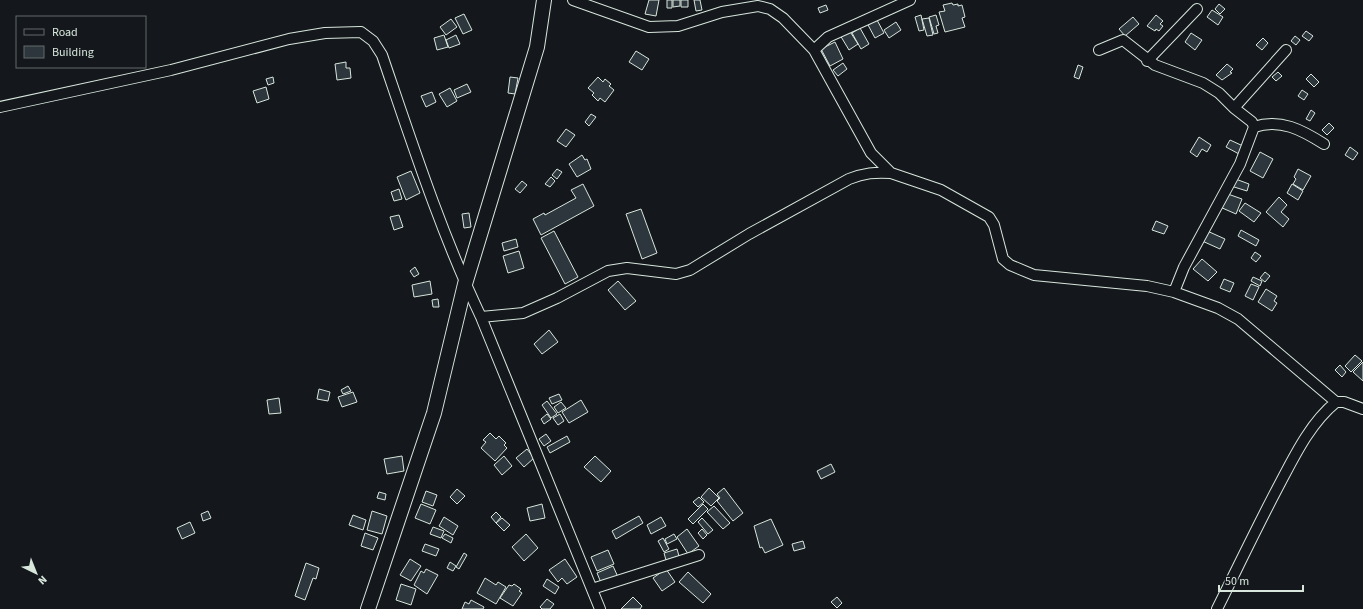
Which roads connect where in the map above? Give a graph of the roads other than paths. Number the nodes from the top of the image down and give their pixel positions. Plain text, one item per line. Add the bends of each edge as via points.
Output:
1 (544, 0) edge
2 (573, 0) edge
3 (910, 0) edge
4 (1197, 8) dead end
5 (814, 50) junction
6 (1099, 50) dead end
7 (1286, 50) dead end
8 (1147, 61) junction
9 (0, 107) edge
10 (1234, 108) junction
11 (1254, 127) junction
12 (1324, 144) dead end
13 (891, 173) junction
14 (465, 284) junction
15 (1174, 292) junction
16 (481, 317) junction
17 (1336, 402) junction
18 (1362, 406) edge
19 (699, 555) dead end
20 (592, 589) junction
21 (368, 609) edge
22 (600, 609) edge
23 (1217, 609) edge

1 - 14 street via 537,47
2 - 5 street via 650,27 662,28 678,26 722,12 758,6 770,9 783,18
3 - 5 street via 828,37
4 - 8 street
5 - 13 street via 871,153
6 - 8 street via 1123,40
7 - 10 street
8 - 10 street via 1203,83
9 - 14 street via 171,70 289,39 361,32 374,41 382,55 418,161
10 - 11 street via 1252,122
11 - 12 street via 1280,124 1308,134
11 - 15 street via 1240,164 1184,267
13 - 15 street via 941,190 989,217 994,225 1003,259 1019,269 1034,275 1147,286
13 - 16 street via 875,172 849,179 690,270 676,274 626,268 608,271 523,313
14 - 16 street
14 - 21 street via 434,413
15 - 17 street via 1218,308 1238,319
16 - 20 street
17 - 18 street
17 - 23 street via 1326,410 1294,456
19 - 20 street
20 - 22 street

